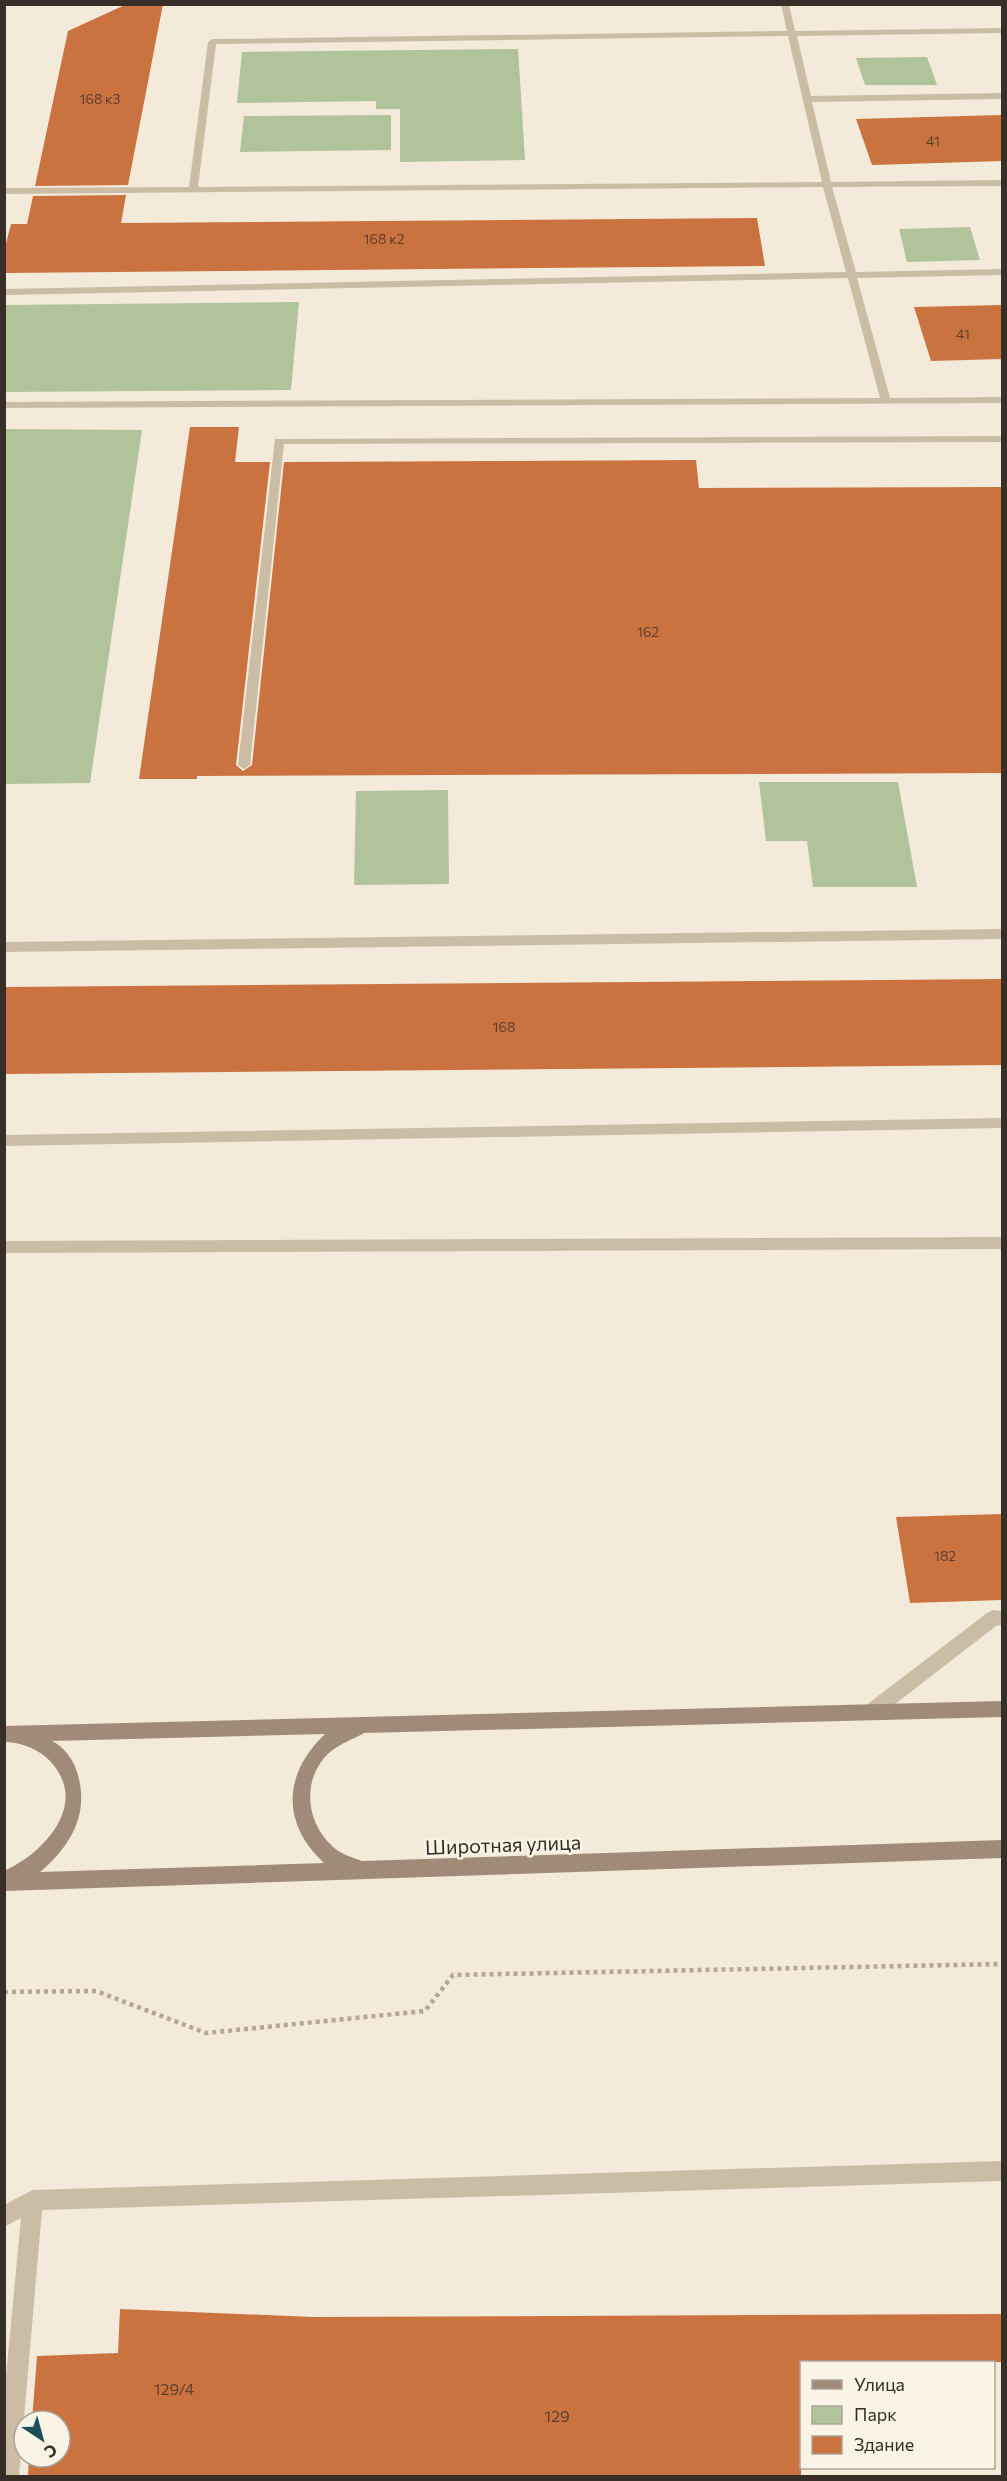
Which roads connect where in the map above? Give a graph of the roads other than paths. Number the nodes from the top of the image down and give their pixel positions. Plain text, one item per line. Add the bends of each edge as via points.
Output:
1 (785, 4) edge
2 (1002, 30) edge
3 (791, 34) junction
4 (1002, 96) edge
5 (807, 99) junction
6 (1002, 183) edge
7 (827, 184) junction
8 (193, 190) junction
9 (4, 191) edge
10 (1002, 272) edge
11 (853, 276) junction
12 (4, 292) edge
13 (1002, 400) edge
14 (886, 402) junction
15 (4, 405) edge
16 (1002, 439) edge
17 (244, 765) dead end
18 (1002, 934) edge
19 (4, 946) edge
20 (1002, 1122) edge
21 (4, 1141) edge
22 (1002, 1242) edge
23 (4, 1247) edge
24 (1002, 1618) edge
25 (1002, 1709) edge
26 (871, 1712) junction
27 (375, 1725) junction
28 (9, 1734) edge
29 (1002, 1849) edge
30 (369, 1871) junction
31 (4, 1881) edge
32 (1002, 2171) edge
33 (33, 2200) junction
34 (4, 2217) edge
35 (8, 2476) edge

1 - 3 lane
2 - 3 lane
3 - 5 lane
3 - 8 lane via 212,42
4 - 5 lane
5 - 7 lane
6 - 7 lane
7 - 8 lane
7 - 11 lane
8 - 9 lane
10 - 11 lane
11 - 12 lane
11 - 14 lane
13 - 14 lane
14 - 15 lane
16 - 17 lane via 279,441
18 - 19 lane
20 - 21 lane
22 - 23 lane
24 - 26 lane via 993,1618
25 - 26 main road
26 - 27 main road
27 - 28 main road
27 - 30 main road via 354,1729 318,1753 306,1772 301,1792 301,1814 310,1836 324,1853 345,1866
28 - 31 main road via 35,1740 52,1750 65,1765 73,1784 74,1805 56,1847 39,1863
29 - 30 main road, Широтная улица
30 - 31 main road, Широтная улица
32 - 33 lane
33 - 34 lane
33 - 35 lane

